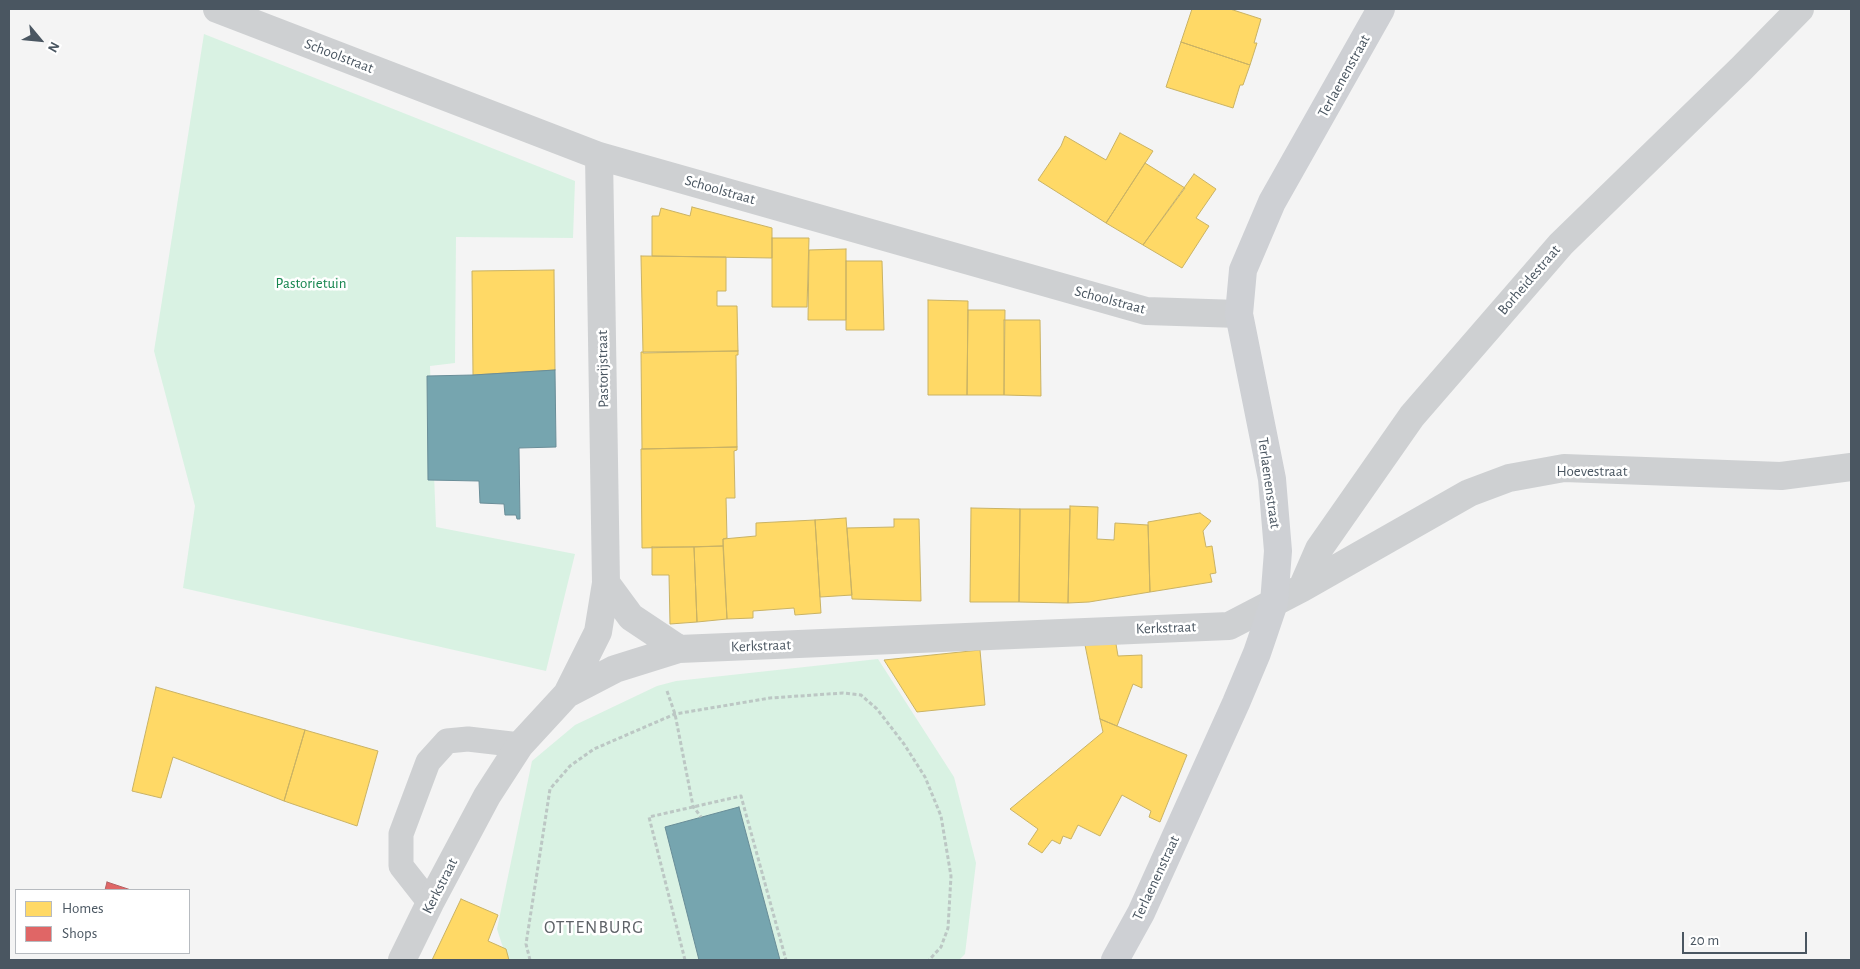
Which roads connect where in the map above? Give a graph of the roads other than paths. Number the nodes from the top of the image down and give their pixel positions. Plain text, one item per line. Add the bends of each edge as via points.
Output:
1 (217, 9) edge
2 (1382, 9) edge
3 (1800, 9) edge
4 (599, 156) junction
5 (1239, 314) junction
6 (1851, 467) edge
7 (606, 583) junction
8 (1302, 588) junction
9 (1274, 603) junction
10 (668, 653) junction
11 (567, 694) junction
12 (520, 745) junction
13 (430, 903) junction
14 (402, 960) edge
15 (1115, 960) edge

1 - 4 street, Schoolstraat
2 - 5 street, Terlaenenstraat via 1272,202 1243,270
3 - 8 street, Borheidestraat via 1560,244 1418,409 1319,549
4 - 5 street, Schoolstraat via 1146,312
4 - 7 street, Pastorijstraat
5 - 9 street, Terlaenenstraat via 1272,479 1278,551
6 - 8 street, Hoevestraat via 1781,476 1564,468 1509,478 1469,493
7 - 10 street via 630,617
7 - 11 street, Pastorijstraat via 598,632
8 - 9 street, Hoevestraat
9 - 10 street, Kerkstraat via 1229,626
9 - 15 street, Terlaenenstraat via 1236,704 1141,913
10 - 11 street, Kerkstraat via 615,669
11 - 12 street, Kerkstraat
12 - 13 street, Kerkstraat via 487,796
12 - 13 lane via 468,739 447,741 428,762 401,834 401,866
13 - 14 street, Kerkstraat

